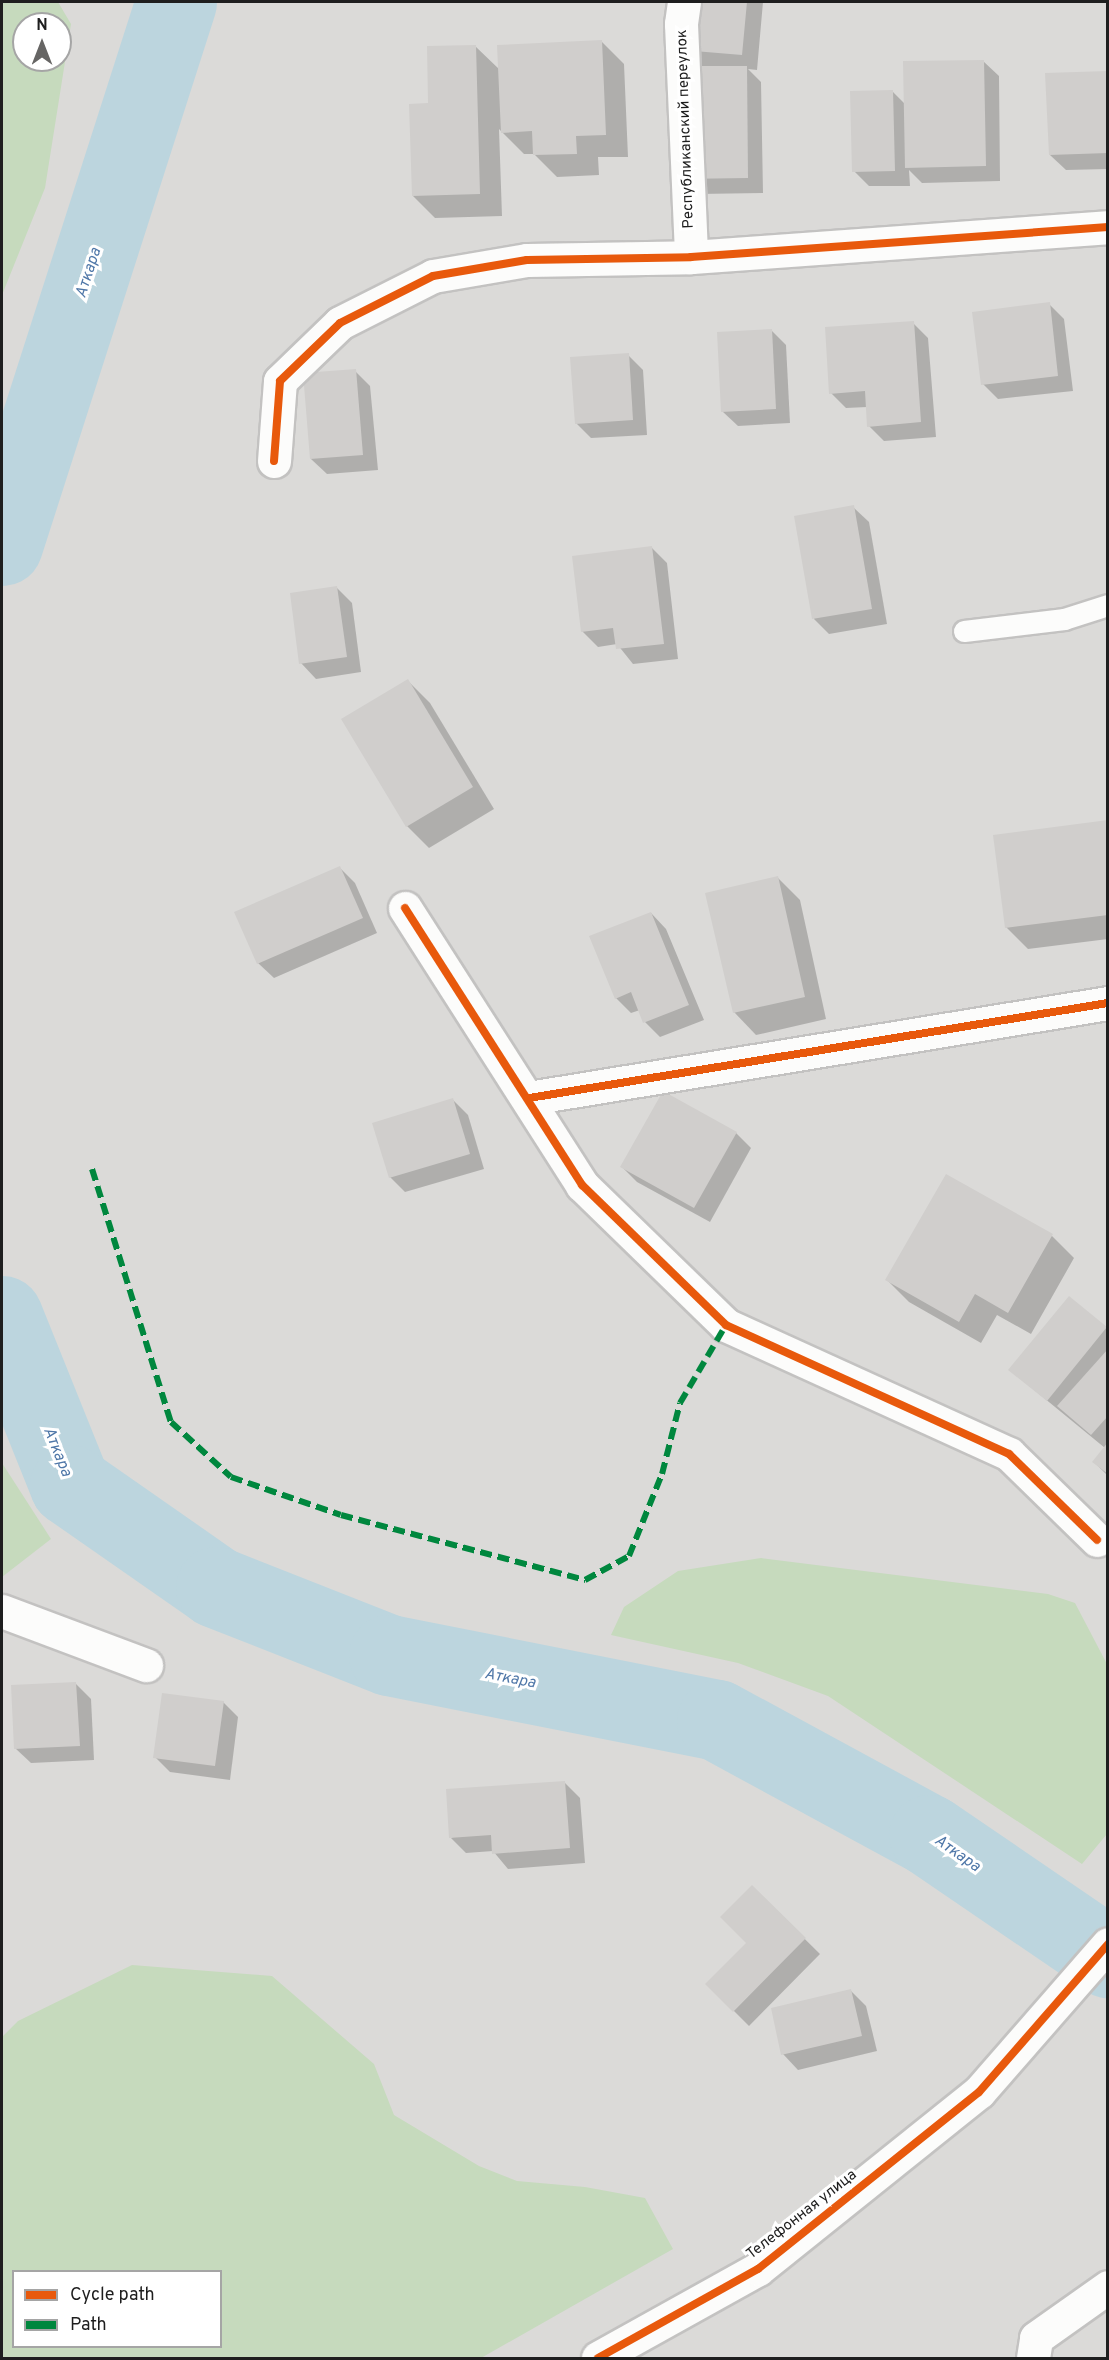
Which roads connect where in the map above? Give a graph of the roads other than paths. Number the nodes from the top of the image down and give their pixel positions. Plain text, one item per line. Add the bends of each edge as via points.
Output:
1 (684, 2) edge
2 (1107, 227) edge
3 (691, 257) junction
4 (274, 461) dead end
5 (1107, 605) edge
6 (964, 631) dead end
7 (405, 908) dead end
8 (1107, 1003) edge
9 (529, 1098) junction
10 (1097, 1540) dead end
11 (2, 1611) edge
12 (146, 1665) dead end
13 (1107, 1944) edge
14 (1107, 2287) edge
15 (598, 2358) edge
16 (1033, 2358) edge

1 - 3 street, Республиканский переулок via 681,24
2 - 3 street
3 - 4 street via 527,260 433,276 340,323 280,381
5 - 6 lane via 1064,619
7 - 9 street
8 - 9 street
9 - 10 street via 582,1185 726,1325 1009,1454
11 - 12 street
13 - 15 street, Телефонная улица via 979,2092 758,2269
14 - 16 street via 1036,2338

